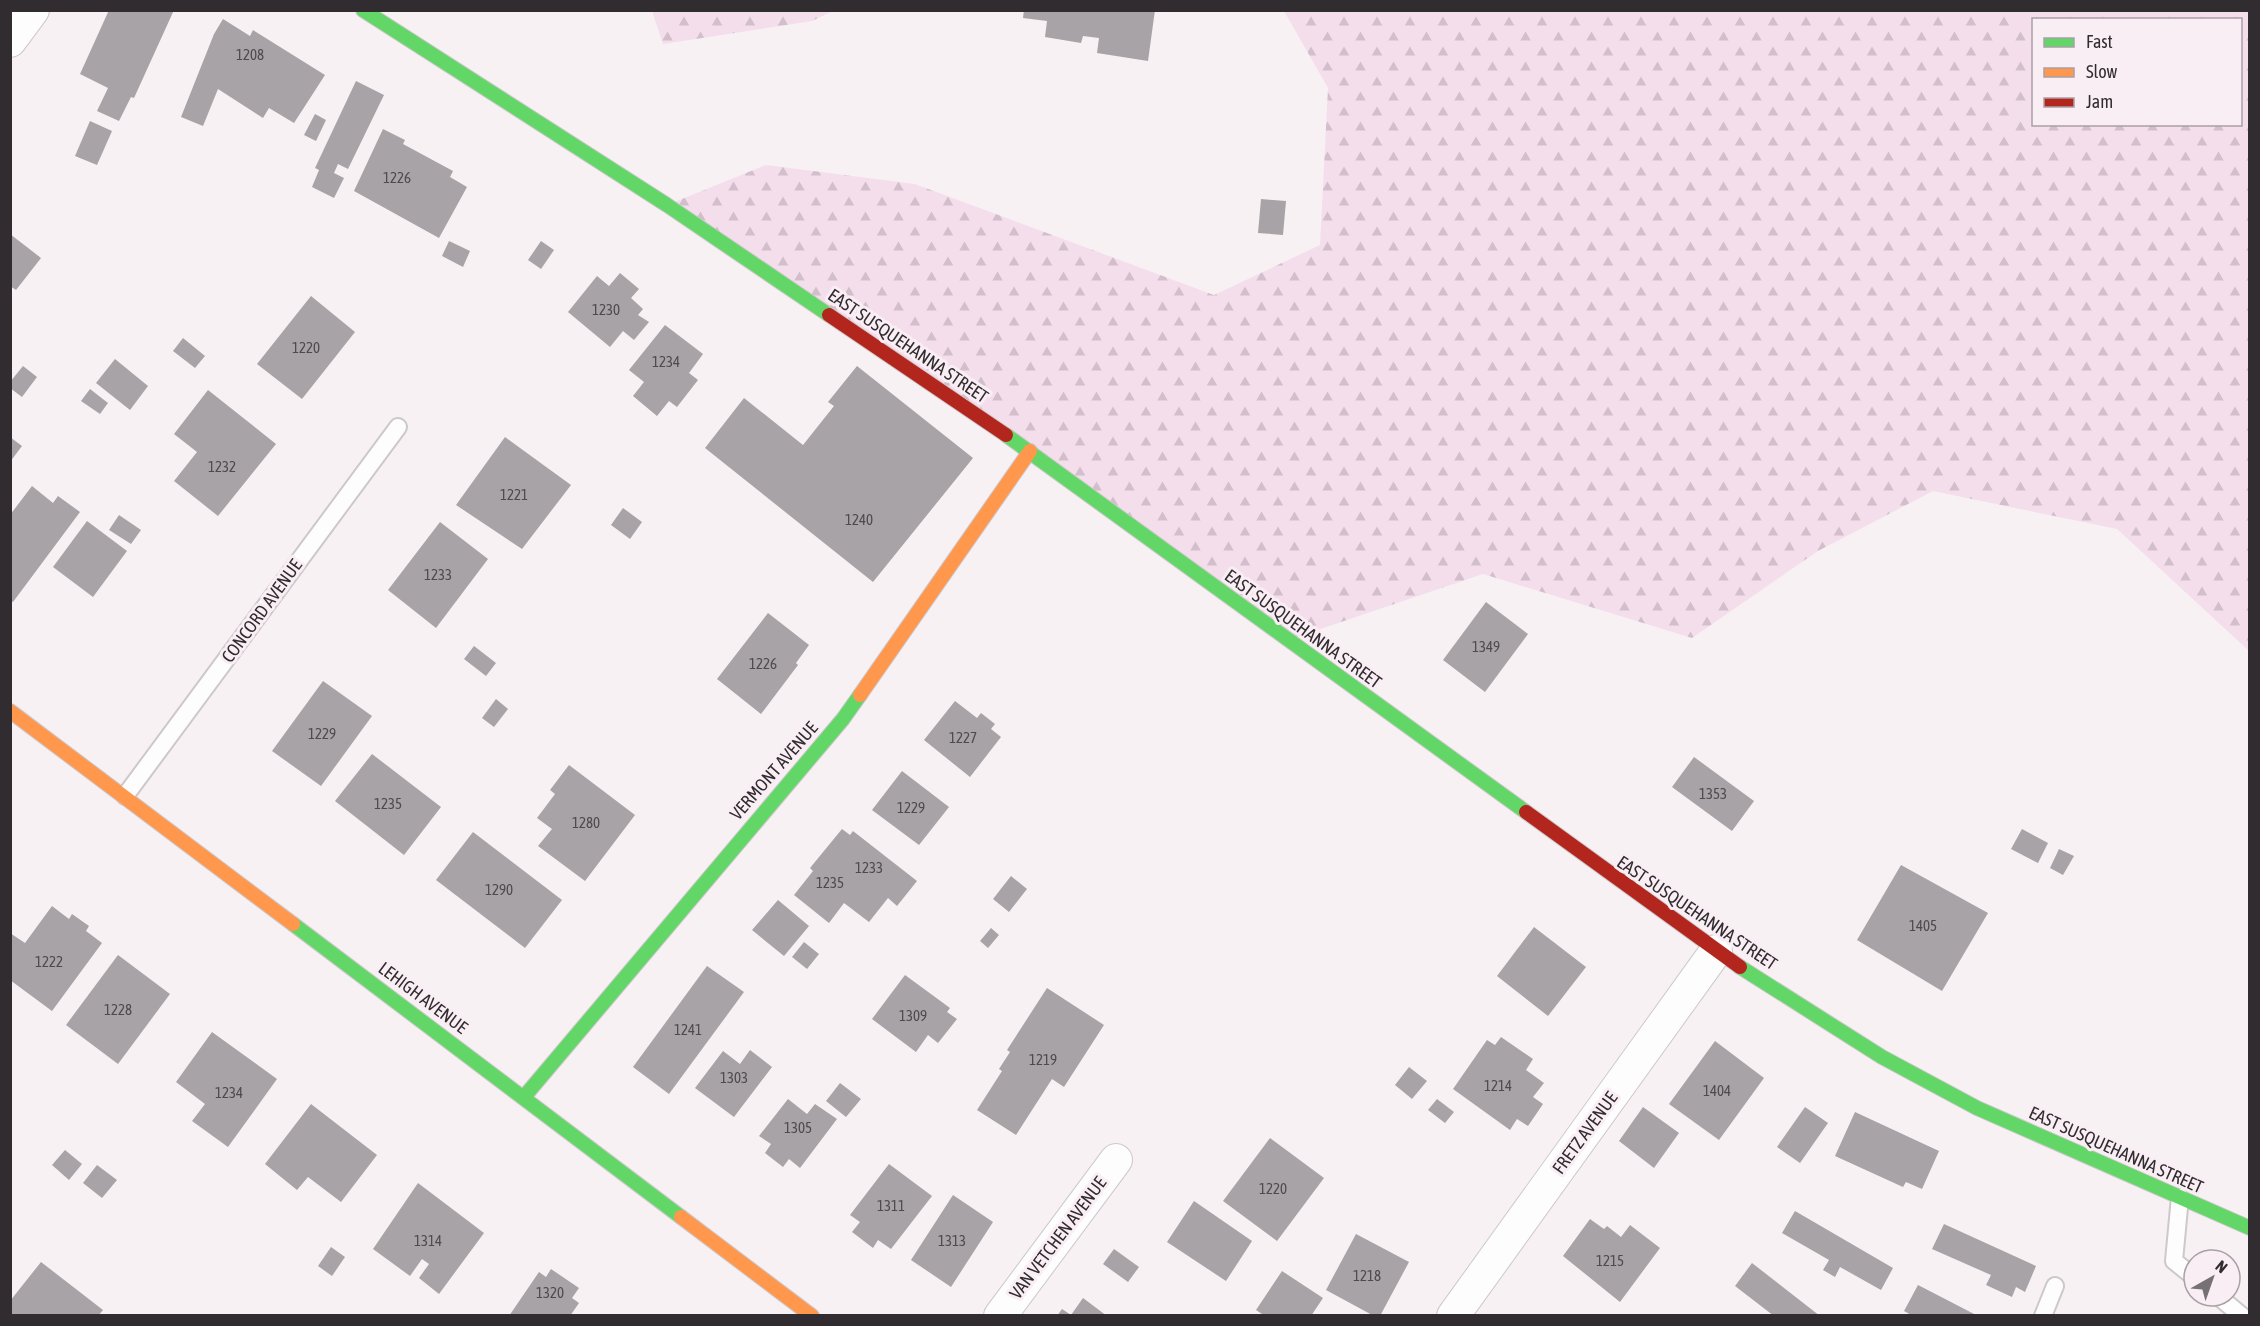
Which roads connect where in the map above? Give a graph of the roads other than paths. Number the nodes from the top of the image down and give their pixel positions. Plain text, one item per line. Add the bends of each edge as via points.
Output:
1 (33, 10) edge
2 (363, 10) edge
3 (10, 40) edge
4 (398, 427) dead end
5 (1030, 451) junction
6 (10, 711) edge
7 (125, 796) junction
8 (1716, 951) junction
9 (524, 1097) junction
10 (1116, 1160) dead end
11 (2180, 1197) junction
12 (2250, 1228) edge
13 (2182, 1267) edge
14 (2055, 1286) dead end
15 (812, 1316) edge
16 (1000, 1316) edge
17 (1453, 1316) edge
18 (2043, 1316) edge

1 - 3 street
2 - 5 main road, EAST SUSQUEHANNA STREET via 667,205
4 - 7 lane, CONCORD AVENUE
5 - 8 main road, EAST SUSQUEHANNA STREET
5 - 9 main road, VERMONT AVENUE via 843,719
6 - 7 main road, LEHIGH AVENUE
7 - 9 main road, LEHIGH AVENUE
8 - 11 main road, EAST SUSQUEHANNA STREET via 1882,1057 1977,1108
8 - 17 street, FRETZ AVENUE
9 - 15 main road, LEHIGH AVENUE
10 - 16 street, VAN VETCHEN AVENUE
11 - 12 main road, EAST SUSQUEHANNA STREET
11 - 13 lane via 2174,1261
14 - 18 lane

